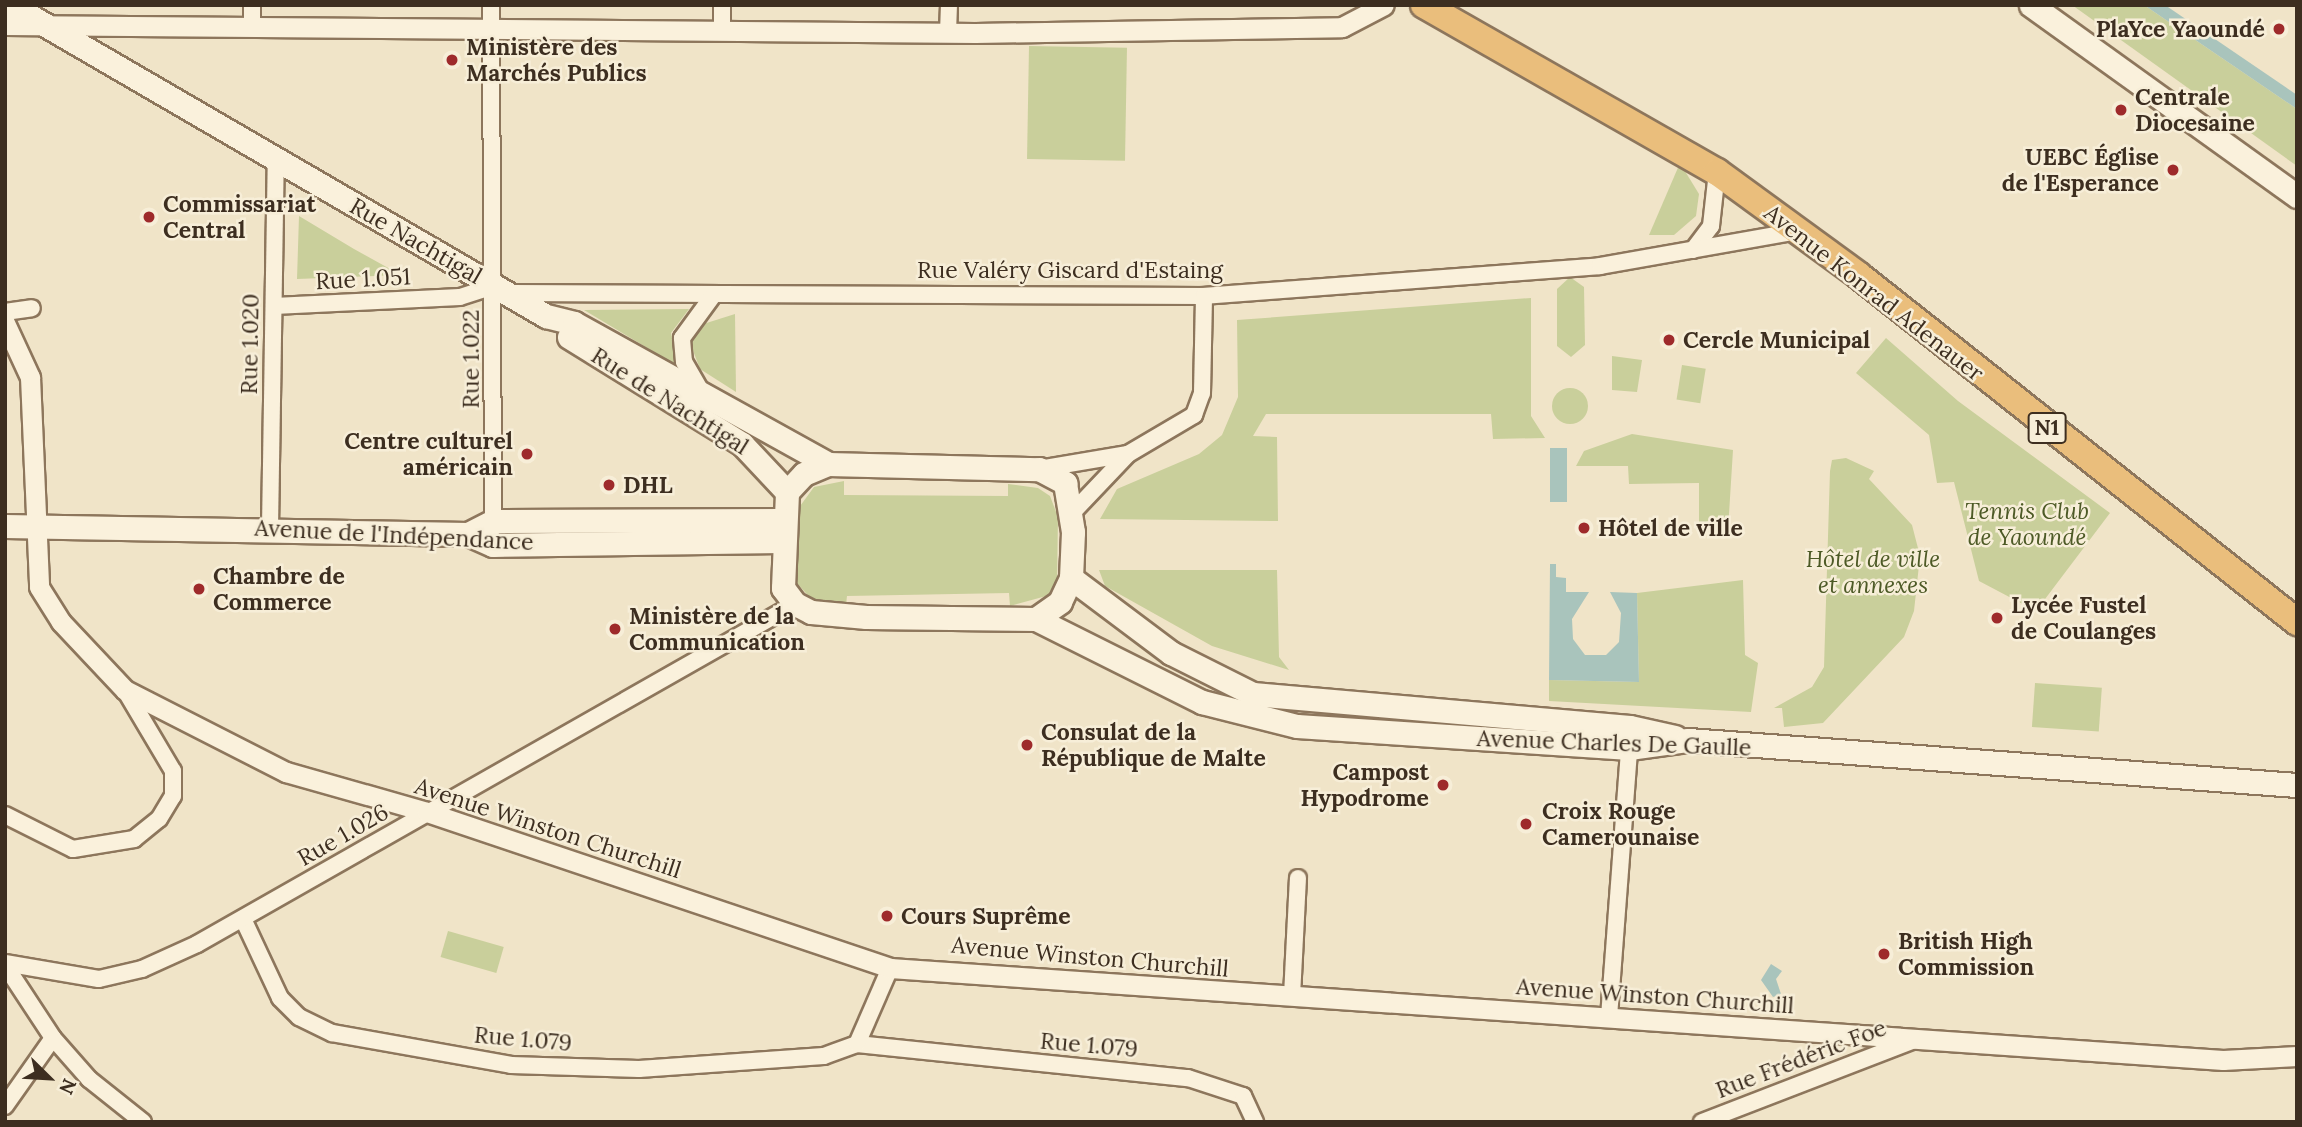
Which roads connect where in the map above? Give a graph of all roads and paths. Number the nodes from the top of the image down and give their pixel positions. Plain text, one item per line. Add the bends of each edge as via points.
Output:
1 (11, 5) edge
2 (491, 5) edge
3 (722, 5) edge
4 (949, 5) edge
5 (1384, 5) edge
6 (1424, 5) edge
7 (2031, 5) edge
8 (252, 15) edge
9 (5, 24) edge
10 (43, 25) junction
11 (491, 27) junction
12 (722, 31) junction
13 (948, 33) junction
14 (276, 160) junction
15 (1717, 172) junction
16 (2297, 196) edge
17 (1799, 231) junction
18 (1693, 250) junction
19 (500, 290) junction
20 (712, 296) junction
21 (1204, 296) junction
22 (274, 306) junction
23 (32, 308) dead end
24 (5, 312) edge
25 (545, 316) junction
26 (5, 323) edge
27 (704, 396) junction
28 (1128, 454) junction
29 (828, 464) junction
30 (1039, 469) junction
31 (787, 492) junction
32 (1074, 511) junction
33 (493, 521) junction
34 (5, 526) edge
35 (32, 526) junction
36 (270, 528) junction
37 (782, 530) junction
38 (468, 534) junction
39 (494, 545) junction
40 (1071, 578) junction
41 (794, 604) junction
42 (1036, 619) junction
43 (2297, 622) edge
44 (125, 690) junction
45 (1630, 737) junction
46 (2297, 785) edge
47 (427, 812) junction
48 (5, 815) edge
49 (1298, 878) dead end
50 (243, 921) junction
51 (5, 964) edge
52 (890, 968) junction
53 (1292, 996) junction
54 (1609, 1017) junction
55 (53, 1038) junction
56 (1916, 1039) junction
57 (857, 1044) junction
58 (2297, 1056) edge
59 (5, 1106) edge
60 (143, 1122) edge
61 (1255, 1122) edge
62 (1702, 1122) edge

1 - 10 main road, Rue Nachtigal
2 - 11 street, Rue 1.022
3 - 12 street
4 - 13 street
5 - 13 street via 1342,27
6 - 15 highway, Avenue Konrad Adenauer / N1
7 - 16 main road
8 - 10 street
8 - 11 street
9 - 10 street
10 - 14 main road, Rue Nachtigal
11 - 12 street
11 - 19 street, Rue 1.022
12 - 13 street
14 - 19 main road, Rue Nachtigal
14 - 22 street, Rue 1.020
15 - 17 highway, Avenue Konrad Adenauer / N1
15 - 18 street via 1712,226
17 - 18 street, Rue Valéry Giscard d'Estaing
17 - 43 highway, Avenue Konrad Adenauer / N1
18 - 21 street, Rue Valéry Giscard d'Estaing via 1600,266
19 - 20 street, Rue Valéry Giscard d'Estaing
19 - 22 street, Rue 1.051 via 460,297
19 - 25 main road, Rue Nachtigal
19 - 33 street, Rue 1.022
20 - 21 street, Rue Valéry Giscard d'Estaing
20 - 27 street via 682,338 684,362
21 - 28 street via 1199,405 1194,415
22 - 36 street, Rue 1.020
23 - 24 street
25 - 27 main road, Rue Nachtigal via 574,323
25 - 31 main road, Rue de Nachtigal via 565,335 743,444
26 - 35 street, Avenue Winston Churchill via 30,377
27 - 29 main road, Rue Nachtigal
28 - 30 street
28 - 32 street
29 - 30 main road
29 - 31 main road via 804,474
30 - 32 main road via 1065,483
31 - 37 main road
32 - 40 main road
33 - 37 main road, Avenue de l'Indépendance
33 - 38 main road, Avenue de l'Indépendance
33 - 39 street, Rue 1.022
34 - 35 main road, Avenue de l'Indépendance
35 - 36 main road, Avenue de l'Indépendance
35 - 44 street, Avenue Winston Churchill via 39,587 61,622
36 - 38 main road, Avenue de l'Indépendance
37 - 39 main road, Avenue de l'Indépendance
37 - 41 main road via 783,588
38 - 39 main road, Avenue de l'Indépendance
40 - 42 main road via 1060,602
40 - 45 main road, Avenue Charles De Gaulle via 1171,653 1253,694
41 - 42 main road via 811,612 866,617
41 - 47 street, Rue 1.026
42 - 45 main road, Avenue Charles De Gaulle via 1239,715 1297,726
44 - 47 street, Avenue Winston Churchill via 286,772
44 - 48 street via 173,771 173,796 159,819 134,839 73,849
45 - 46 main road, Avenue Charles De Gaulle
45 - 54 street
47 - 50 street, Rue 1.026
47 - 52 street, Avenue Winston Churchill
49 - 53 street
50 - 51 street, Rue 1.026 via 142,969 99,979
50 - 57 street, Rue 1.079 via 280,998 299,1017 332,1033 511,1065 639,1069 824,1056
51 - 55 street
52 - 53 street, Avenue Winston Churchill via 1006,971
52 - 57 street
53 - 54 street, Avenue Winston Churchill
54 - 56 street, Avenue Winston Churchill
55 - 59 street
55 - 60 street via 89,1079
56 - 58 street, Avenue Winston Churchill via 2223,1060
56 - 62 street, Rue Frédéric Foe
57 - 61 street, Rue 1.079 via 1188,1077 1243,1096

